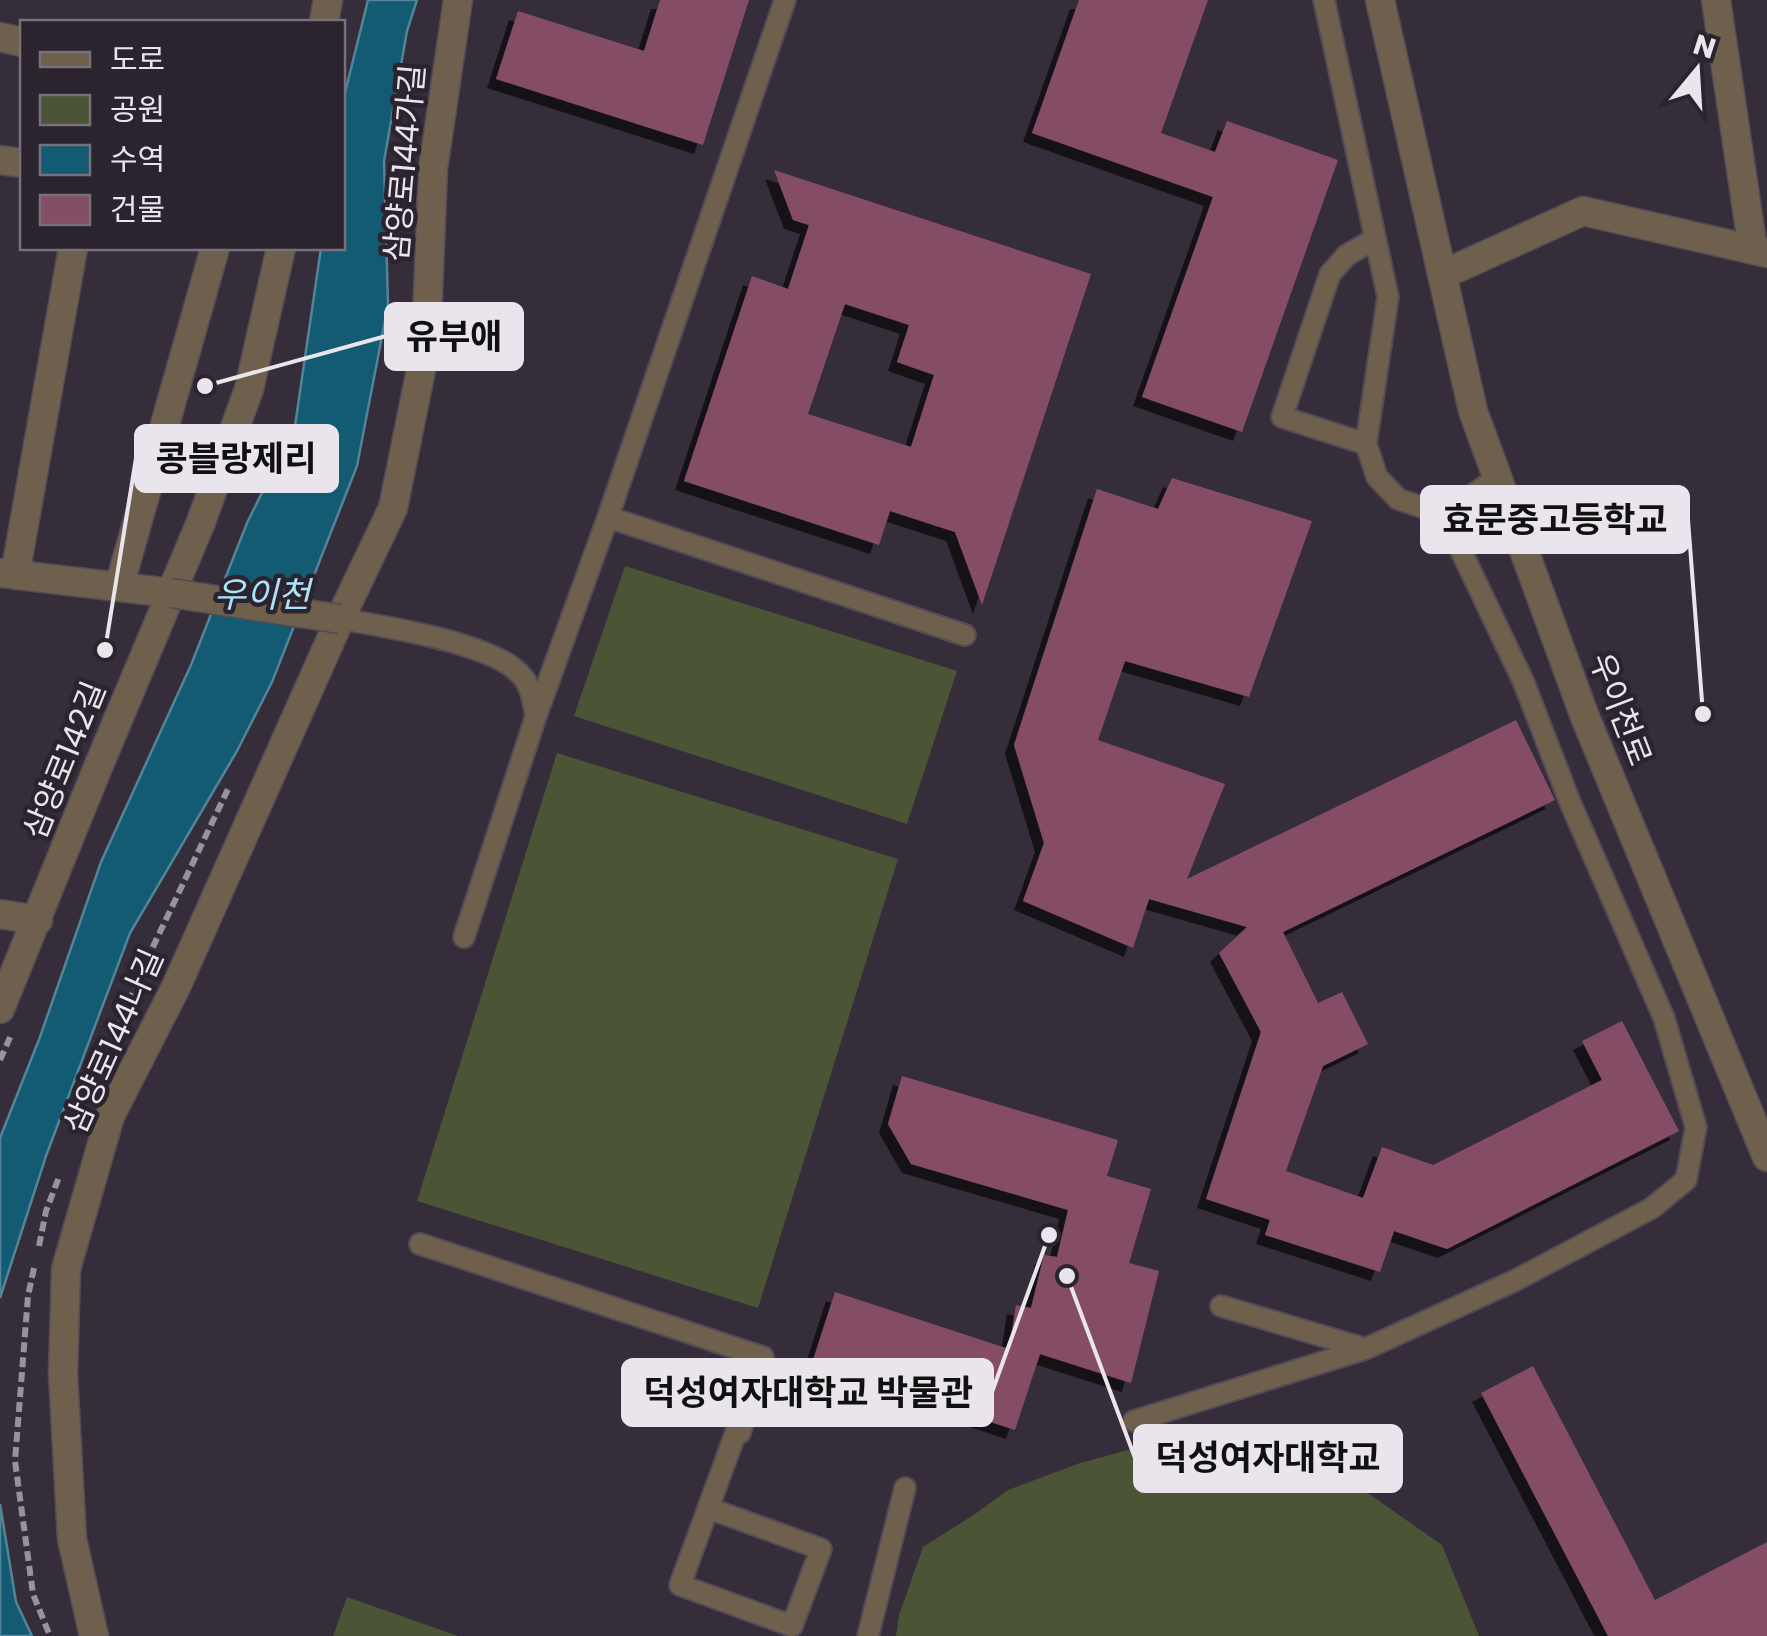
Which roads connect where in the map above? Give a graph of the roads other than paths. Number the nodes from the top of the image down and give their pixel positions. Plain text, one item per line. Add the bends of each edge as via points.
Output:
1 (458, 0) edge
2 (785, 0) edge
3 (1324, 0) edge
4 (1380, 0) edge
5 (1716, 0) edge
6 (1376, 238) junction
7 (73, 250) edge
8 (213, 250) edge
9 (281, 250) edge
10 (1760, 251) edge
11 (1442, 275) junction
12 (1366, 444) junction
13 (1498, 477) junction
14 (1444, 514) junction
15 (608, 517) junction
16 (8, 574) edge
17 (119, 587) junction
18 (171, 593) junction
19 (340, 619) junction
20 (966, 636) dead end
21 (536, 716) junction
22 (0, 914) edge
23 (38, 920) junction
24 (464, 937) dead end
25 (0, 1010) edge
26 (1767, 1157) edge
27 (420, 1244) dead end
28 (1222, 1306) dead end
29 (1365, 1349) junction
30 (1134, 1422) dead end
31 (905, 1488) dead end
32 (708, 1508) junction
33 (94, 1636) edge
34 (868, 1636) edge

1 - 19 street, 삼양로144가길 via 433,169 426,345 393,508
2 - 15 lane
3 - 6 lane
4 - 11 street, 우이천로
5 - 10 street
6 - 12 lane via 1388,297
6 - 12 lane via 1347,254 1330,274 1282,417
7 - 16 street
8 - 17 street
9 - 18 street, 삼양로142길 via 249,389
10 - 11 street via 1583,211
11 - 13 street, 우이천로 via 1473,411
12 - 14 lane via 1377,477 1398,499
13 - 14 lane
13 - 26 street, 우이천로 via 1585,717
14 - 29 lane via 1524,683 1664,1018 1696,1127 1686,1180 1652,1208
15 - 20 lane
15 - 21 lane
16 - 17 street
17 - 18 street
18 - 19 street, bridge
18 - 23 street, 삼양로142길
19 - 21 lane via 499,657 522,674
19 - 33 street, 삼양로144나길 via 176,987 110,1116 66,1269 62,1374 72,1539
21 - 24 lane
22 - 23 street
23 - 25 street, 삼양로142길
27 - 32 lane via 763,1357
28 - 29 lane
29 - 30 lane
31 - 34 lane
32 - 32 lane via 680,1585 792,1626 821,1549

